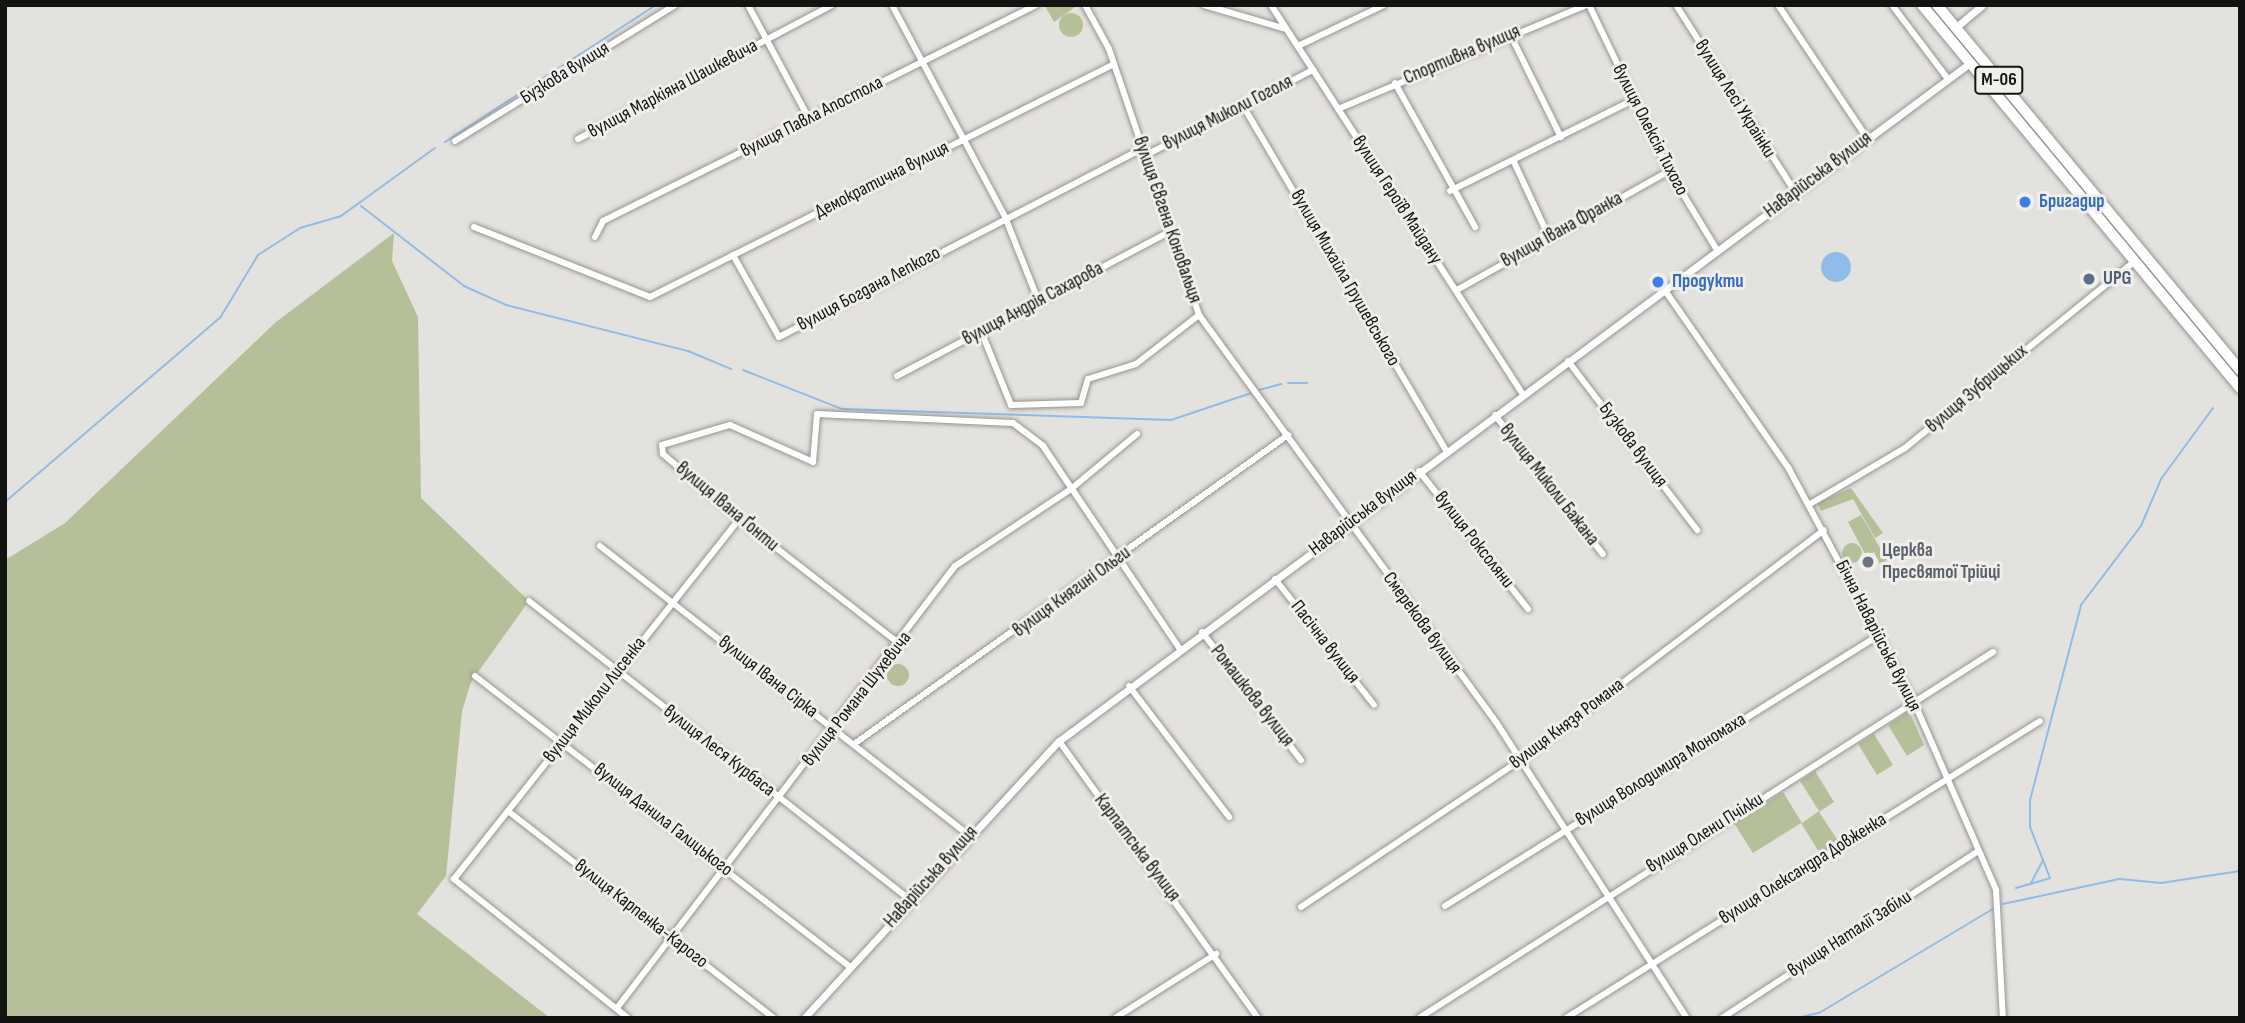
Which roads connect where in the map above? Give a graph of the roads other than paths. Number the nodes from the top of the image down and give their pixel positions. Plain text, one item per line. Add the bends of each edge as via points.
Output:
1 (675, 5) edge
2 (748, 5) edge
3 (832, 5) edge
4 (892, 5) edge
5 (1037, 5) edge
6 (1085, 5) edge
7 (1204, 5) edge
8 (1384, 5) edge
9 (1588, 5) edge
10 (1676, 5) edge
11 (1778, 5) edge
12 (1892, 5) edge
13 (1922, 5) edge
14 (1937, 5) edge
15 (1982, 5) edge
16 (1272, 6) edge
17 (1955, 28) junction
18 (1286, 29) junction
19 (1510, 34) junction
20 (767, 40) junction
21 (1298, 46) junction
22 (922, 62) junction
23 (1970, 63) junction
24 (1114, 64) junction
25 (1313, 70) junction
26 (1948, 79) junction
27 (1395, 83) junction
28 (1633, 100) junction
29 (1242, 104) junction
30 (1338, 109) junction
31 (809, 119) junction
32 (1561, 137) junction
33 (1867, 138) junction
34 (578, 139) dead end
35 (965, 139) junction
36 (455, 141) dead end
37 (1143, 152) junction
38 (1513, 160) junction
39 (1669, 172) junction
40 (1450, 191) junction
41 (1795, 192) junction
42 (1005, 217) junction
43 (1475, 227) dead end
44 (474, 228) dead end
45 (1169, 233) junction
46 (1548, 235) junction
47 (595, 237) dead end
48 (1717, 250) junction
49 (733, 255) junction
50 (2135, 261) junction
51 (1664, 289) junction
52 (1457, 290) junction
53 (1038, 300) junction
54 (1199, 314) junction
55 (981, 331) junction
56 (1568, 360) junction
57 (2240, 370) edge
58 (897, 376) dead end
59 (2240, 388) edge
60 (1523, 395) junction
61 (1495, 415) junction
62 (1138, 434) dead end
63 (1288, 435) junction
64 (1446, 451) junction
65 (1419, 471) junction
66 (1071, 489) junction
67 (1810, 505) junction
68 (739, 519) junction
69 (1349, 523) junction
70 (1697, 530) dead end
71 (1824, 530) junction
72 (600, 546) dead end
73 (1603, 554) dead end
74 (1118, 559) junction
75 (1275, 579) junction
76 (529, 601) dead end
77 (671, 601) junction
78 (1528, 609) dead end
79 (1202, 632) junction
80 (1878, 635) junction
81 (901, 645) junction
82 (1180, 649) junction
83 (1993, 652) dead end
84 (618, 671) junction
85 (475, 676) dead end
86 (1129, 686) junction
87 (1914, 702) junction
88 (1374, 705) dead end
89 (2040, 721) dead end
90 (834, 728) junction
91 (562, 741) junction
92 (1059, 741) junction
93 (854, 744) junction
94 (1301, 760) dead end
95 (1521, 760) junction
96 (1946, 780) junction
97 (779, 798) junction
98 (508, 811) junction
99 (1229, 817) dead end
100 (1567, 829) junction
101 (969, 835) junction
102 (1978, 851) junction
103 (724, 868) junction
104 (1609, 893) junction
105 (910, 900) junction
106 (1444, 905) dead end
107 (1301, 907) dead end
108 (672, 938) junction
109 (1216, 954) junction
110 (1652, 964) junction
111 (850, 967) junction
112 (617, 1008) junction
113 (628, 1018) edge
114 (774, 1018) edge
115 (804, 1018) edge
116 (1115, 1018) edge
117 (1258, 1018) edge
118 (1419, 1018) edge
119 (1566, 1018) edge
120 (1687, 1018) edge
121 (1722, 1018) edge
122 (2003, 1018) edge

1 - 36 street, Бузкова вулиця
2 - 20 street, вулиця Маркіяна Шашкевича
3 - 20 street, вулиця Маркіяна Шашкевича
4 - 22 street
5 - 22 street, вулиця Павла Апостола
6 - 24 street, вулиця Євгена Коновальця
7 - 18 street
8 - 21 street
9 - 19 street, Спортивна вулиця
9 - 28 street, вулиця Олексія Тихого
10 - 41 street, вулиця Лесі Українки
11 - 33 street
12 - 26 street
13 - 23 highway, М-06
14 - 17 highway, М-06
15 - 17 street
16 - 18 street, вулиця Героїв Майдану
17 - 57 highway, М-06
18 - 21 street, вулиця Героїв Майдану
19 - 27 street, Спортивна вулиця
19 - 32 street
20 - 31 street, вулиця Маркіяна Шашкевича
20 - 34 street, вулиця Маркіяна Шашкевича
21 - 25 street, вулиця Героїв Майдану
22 - 31 street, вулиця Павла Апостола
22 - 35 street
23 - 26 street, Наварійська вулиця
23 - 50 highway, М-06
24 - 35 street, Демократична вулиця
24 - 37 street, вулиця Євгена Коновальця
25 - 29 street, вулиця Миколи Гоголя
25 - 30 street, вулиця Героїв Майдану
26 - 33 street, Наварійська вулиця
27 - 30 street, Спортивна вулиця
27 - 40 street
28 - 32 street
28 - 39 street, вулиця Олексія Тихого
29 - 37 street, вулиця Миколи Гоголя
29 - 64 street, вулиця Михайла Грушевського
30 - 52 street, вулиця Героїв Майдану
31 - 47 street, вулиця Павла Апостола via 603,221
32 - 38 street
33 - 41 street, Наварійська вулиця
35 - 42 street
35 - 49 street, Демократична вулиця
37 - 42 street, вулиця Богдана Лепкого
37 - 45 street, вулиця Євгена Коновальця
38 - 40 street
38 - 46 street
39 - 46 street, вулиця Івана Франка
39 - 48 street, вулиця Олексія Тихого
40 - 43 street
41 - 48 street, Наварійська вулиця
42 - 49 street, вулиця Богдана Лепкого via 779,337
42 - 53 street
44 - 49 street, Демократична вулиця via 650,298
45 - 53 street, вулиця Андрія Сахарова
45 - 54 street, вулиця Євгена Коновальця
46 - 52 street, вулиця Івана Франка
48 - 51 street, Наварійська вулиця
50 - 59 highway, М-06
50 - 67 street, вулиця Зубрицьких via 1905,448
51 - 56 street, Наварійська вулиця
51 - 67 street, Бічна Наварійська вулиця via 1726,371
52 - 60 street, вулиця Героїв Майдану
53 - 55 street, вулиця Андрія Сахарова
54 - 55 street via 1136,364 1088,379 1081,403 1011,405
54 - 63 street, вулиця Євгена Коновальця
55 - 58 street, вулиця Андрія Сахарова
56 - 60 street, Наварійська вулиця
56 - 70 street, Бузкова вулиця
60 - 61 street, Наварійська вулиця
61 - 64 street, Наварійська вулиця
61 - 73 street, вулиця Миколи Бажана
62 - 66 street, вулиця Романа Шухевича
63 - 69 street, вулиця Євгена Коновальця
63 - 74 street, вулиця Княгині Ольги
64 - 65 street, Наварійська вулиця
65 - 69 street, Наварійська вулиця
65 - 78 street, вулиця Роксоляни
66 - 68 street, вулиця Івана Ґонти via 1043,446 1013,423 817,414 813,462 730,425 662,446
66 - 74 street
66 - 81 street, вулиця Романа Шухевича via 955,566
67 - 71 street, Бічна Наварійська вулиця
68 - 77 street, вулиця Миколи Лисенка
68 - 81 street, вулиця Івана Ґонти
69 - 75 street, Наварійська вулиця
69 - 95 street, Смерекова вулиця
71 - 80 street, Бічна Наварійська вулиця
71 - 95 street, вулиця Князя Романа
72 - 77 street, вулиця Івана Сірка
74 - 82 street
74 - 93 street, вулиця Княгині Ольги
75 - 79 street, Наварійська вулиця
75 - 88 street, Пасічна вулиця
76 - 84 street, вулиця Леся Курбаса
77 - 84 street, вулиця Миколи Лисенка
77 - 90 street, вулиця Івана Сірка
79 - 82 street, Наварійська вулиця
79 - 94 street, Ромашкова вулиця
80 - 87 street, Бічна Наварійська вулиця
80 - 100 street, вулиця Володимира Мономаха
81 - 90 street, вулиця Романа Шухевича
82 - 86 street, Наварійська вулиця
83 - 87 street, вулиця Олени Пчілки
84 - 91 street, вулиця Миколи Лисенка
84 - 97 street, вулиця Леся Курбаса
85 - 91 street, вулиця Данила Галицького
86 - 92 street, Наварійська вулиця
86 - 99 street
87 - 96 street, Бічна Наварійська вулиця
87 - 104 street, вулиця Олени Пчілки
89 - 96 street, вулиця Олександра Довженка
90 - 93 street, вулиця Івана Сірка
90 - 97 street, вулиця Романа Шухевича
91 - 98 street, вулиця Миколи Лисенка
91 - 103 street, вулиця Данила Галицького
92 - 101 street, Наварійська вулиця
92 - 109 street, Карпатська вулиця
93 - 101 street, вулиця Івана Сірка
95 - 100 street, Смерекова вулиця
95 - 107 street, вулиця Князя Романа
96 - 102 street, Бічна Наварійська вулиця
96 - 110 street, вулиця Олександра Довженка
97 - 103 street, вулиця Романа Шухевича
97 - 105 street, вулиця Леся Курбаса
98 - 108 street, вулиця Карпенка-Карого
98 - 112 street, вулиця Миколи Лисенка via 455,883
100 - 104 street, Смерекова вулиця
100 - 106 street, вулиця Володимира Мономаха
101 - 105 street, Наварійська вулиця
102 - 121 street, вулиця Наталії Забіли
102 - 122 street, Бічна Наварійська вулиця via 2000,905
103 - 108 street, вулиця Романа Шухевича
103 - 111 street, вулиця Данила Галицького
104 - 110 street, Смерекова вулиця
104 - 118 street, вулиця Олени Пчілки
105 - 111 street, Наварійська вулиця
108 - 112 street, вулиця Романа Шухевича
108 - 114 street, вулиця Карпенка-Карого
109 - 116 street
109 - 117 street, Карпатська вулиця
110 - 119 street, вулиця Олександра Довженка
110 - 120 street, Смерекова вулиця
111 - 115 street, Наварійська вулиця
112 - 113 street

